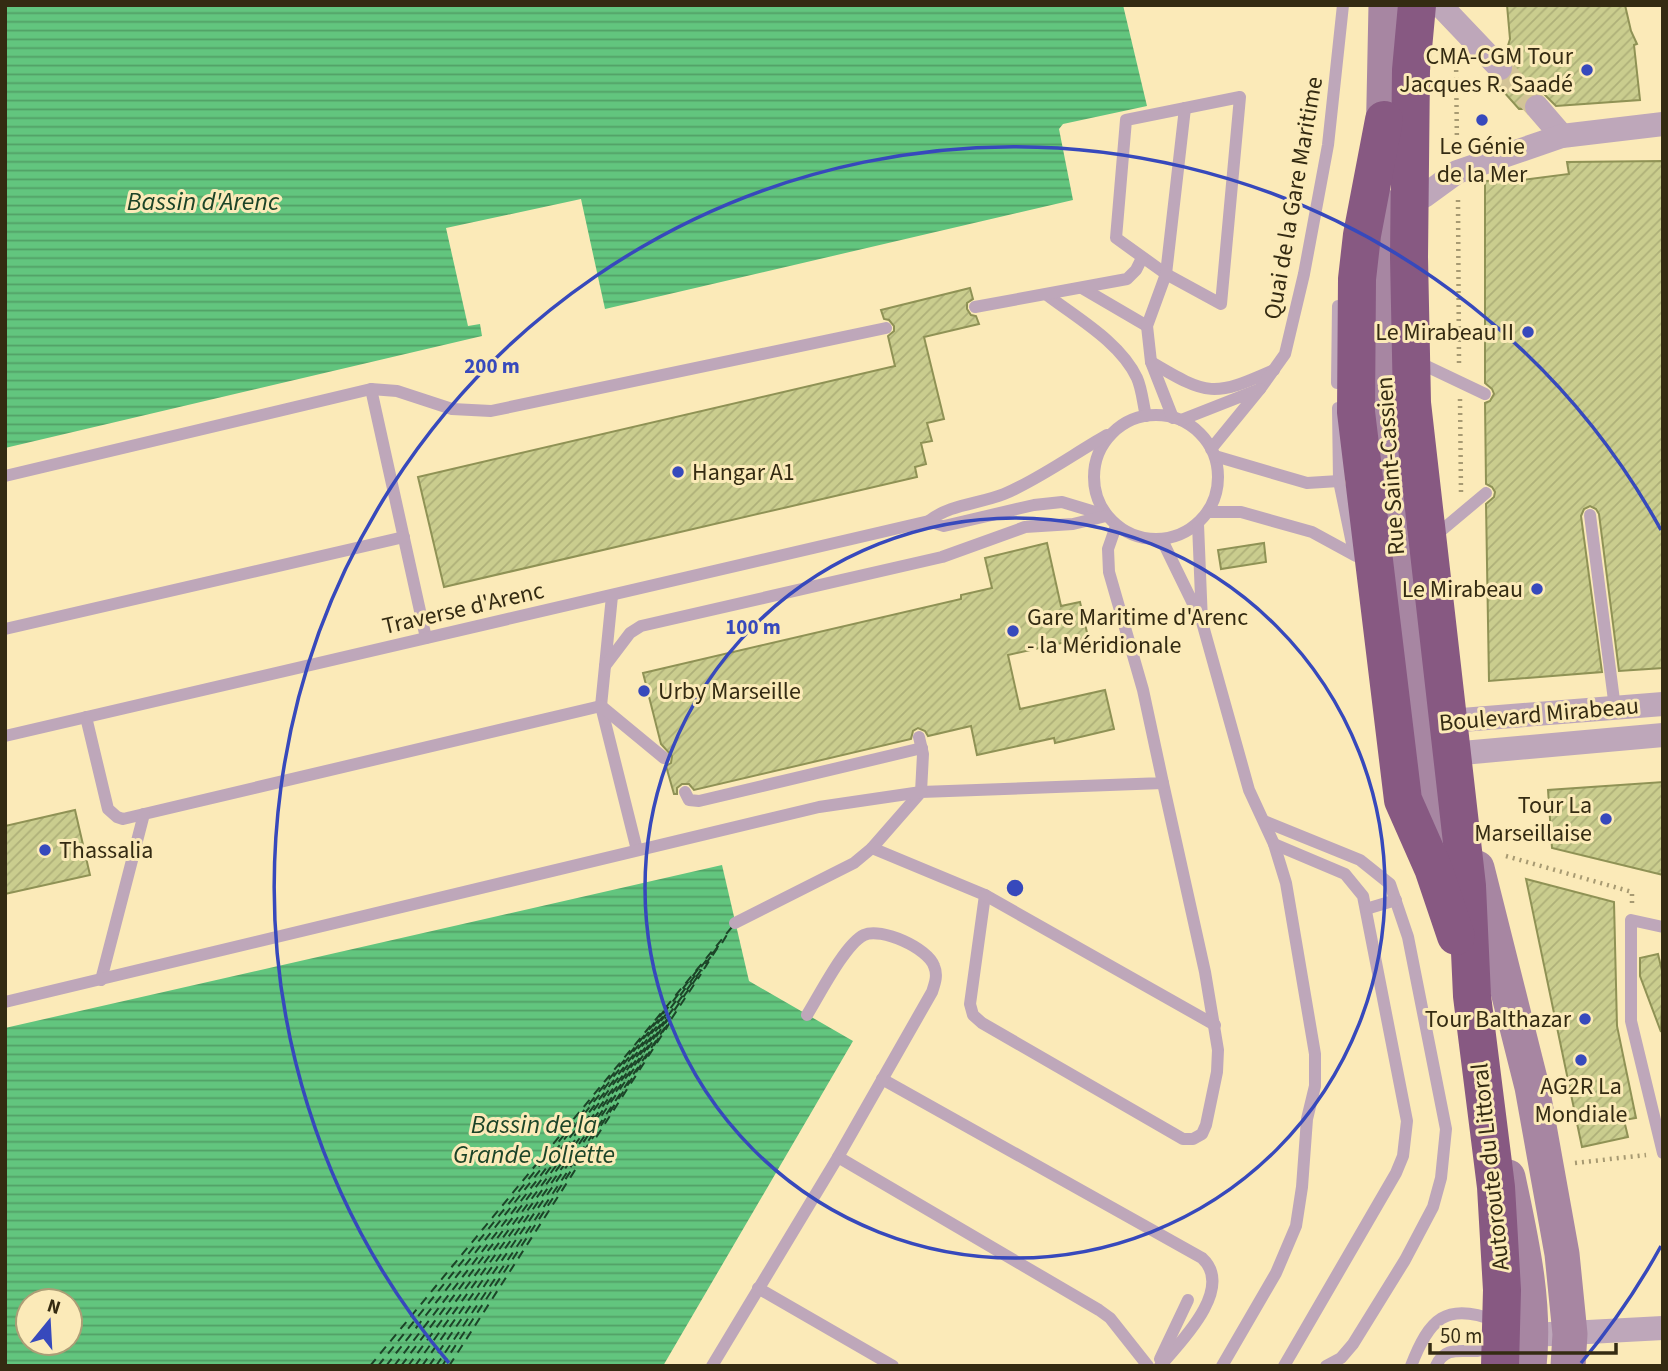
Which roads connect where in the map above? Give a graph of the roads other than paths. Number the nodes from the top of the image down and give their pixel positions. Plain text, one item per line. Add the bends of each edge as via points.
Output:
1 (1343, 5) edge
2 (1386, 5) edge
3 (1405, 5) edge
4 (1417, 5) edge
5 (1426, 5) edge
6 (1448, 15) edge
7 (1398, 67) junction
8 (1500, 68) tunnel mouth
9 (1537, 107) tunnel mouth
10 (1185, 108) junction
11 (1376, 119) junction
12 (1663, 124) edge
13 (1562, 136) junction
14 (1424, 196) junction
15 (1142, 258) junction
16 (1166, 274) junction
17 (1082, 288) junction
18 (1338, 288) dead end
19 (1046, 295) junction
20 (975, 307) dead end
21 (1147, 326) junction
22 (886, 328) dead end
23 (1151, 362) junction
24 (1424, 365) junction
25 (1274, 370) junction
26 (371, 389) junction
27 (1260, 389) junction
28 (1485, 394) dead end
29 (1146, 416) junction
30 (1177, 419) junction
31 (1113, 431) junction
32 (1213, 452) junction
33 (5, 477) edge
34 (1339, 481) junction
35 (1486, 493) dead end
36 (994, 498) junction
37 (1208, 512) junction
38 (1590, 515) dead end
39 (1106, 516) junction
40 (966, 520) junction
41 (929, 522) junction
42 (1198, 524) junction
43 (1116, 526) junction
44 (1436, 535) junction
45 (404, 537) junction
46 (1162, 540) junction
47 (1354, 553) junction
48 (612, 596) junction
49 (1400, 600) junction
50 (1202, 622) junction
51 (5, 629) edge
52 (426, 638) junction
53 (605, 666) junction
54 (1663, 704) edge
55 (601, 706) junction
56 (1615, 708) junction
57 (86, 717) junction
58 (1663, 735) edge
59 (5, 736) edge
60 (1458, 736) junction
61 (1418, 741) junction
62 (664, 758) dead end
63 (1163, 783) junction
64 (685, 792) dead end
65 (920, 792) junction
66 (145, 814) junction
67 (1264, 821) junction
68 (1274, 844) junction
69 (872, 848) junction
70 (637, 850) junction
71 (985, 895) junction
72 (1396, 900) junction
73 (1366, 909) junction
74 (735, 923) dead end
75 (1663, 927) edge
76 (101, 980) junction
77 (1472, 996) junction
78 (5, 1002) edge
79 (807, 1015) dead end
80 (1215, 1025) junction
81 (882, 1079) junction
82 (1662, 1153) edge
83 (838, 1157) junction
84 (758, 1288) junction
85 (1188, 1300) dead end
86 (1663, 1328) edge
87 (1518, 1343) edge
88 (1569, 1350) edge
89 (712, 1366) edge
90 (893, 1366) edge
91 (1147, 1366) edge
92 (1158, 1366) edge
93 (1222, 1366) edge
94 (1284, 1366) edge
95 (1326, 1366) edge
96 (1411, 1366) edge
97 (1436, 1366) edge

1 - 25 lane, Quai de la Gare Maritime via 1328,145 1311,235 1286,354
2 - 7 street, Rue Saint-Cassien
3 - 7 highway
4 - 7 highway, Autoroute du Littoral
5 - 14 street, Rue Saint-Cassien
6 - 8 street
7 - 11 street, Rue Saint-Cassien
7 - 77 highway, Autoroute du Littoral via 1412,403 1467,886
9 - 13 street
10 - 15 lane via 1126,120 1116,239
10 - 16 lane
10 - 16 lane via 1240,97 1221,304
11 - 49 street, Rue Saint-Cassien via 1379,275
11 - 77 highway via 1358,269 1356,412 1404,800 1451,915
12 - 13 street
13 - 14 street via 1457,172
14 - 24 street, Rue Saint-Cassien
15 - 16 lane
15 - 17 lane via 1126,279
16 - 21 lane
17 - 19 lane
17 - 21 lane
18 - 34 lane
19 - 20 lane
19 - 29 lane via 1124,357 1137,379
21 - 23 lane
22 - 26 lane via 491,411 452,409 397,391
23 - 25 lane via 1194,386 1215,390 1238,386
23 - 30 lane
24 - 28 lane
24 - 44 street, Rue Saint-Cassien
25 - 27 lane, Quai de la Gare Maritime
26 - 33 lane
26 - 45 lane
27 - 30 lane
27 - 32 lane, Quai de la Gare Maritime
29 - 30 lane
29 - 31 lane
30 - 32 lane via 1199,432
31 - 36 lane, Traverse d'Arenc
31 - 39 lane via 1101,445 1093,481
32 - 34 lane via 1307,483
32 - 37 lane via 1218,475
34 - 47 lane
35 - 44 lane
36 - 40 lane
36 - 41 lane, Traverse d'Arenc via 941,512
37 - 42 lane
37 - 47 lane via 1241,512 1288,525
38 - 56 lane
39 - 40 lane, Traverse d'Arenc via 1062,502
39 - 43 lane
39 - 53 lane via 1025,527 942,557 641,626
40 - 41 lane, Traverse d'Arenc via 944,526
41 - 48 lane, Traverse d'Arenc
42 - 46 lane
42 - 50 lane
43 - 46 lane via 1138,537
43 - 63 lane via 1108,549 1109,572 1143,690
44 - 60 street, Rue Saint-Cassien via 1438,589
45 - 51 lane
45 - 52 lane
46 - 50 lane
47 - 49 lane
48 - 52 lane, Traverse d'Arenc
48 - 53 lane
49 - 61 street, Rue Saint-Cassien
50 - 67 lane via 1242,765
52 - 57 lane, Traverse d'Arenc
53 - 55 lane
54 - 56 street, Boulevard Mirabeau
55 - 62 lane
55 - 66 lane
55 - 70 lane
56 - 60 street, Boulevard Mirabeau
57 - 59 lane, Traverse d'Arenc
57 - 66 lane via 108,809 123,818
58 - 60 street, Boulevard Mirabeau
60 - 61 street, Boulevard Mirabeau
60 - 88 street, Rue Saint-Cassien via 1471,840 1532,1087 1563,1254
61 - 87 street, Rue Saint-Cassien via 1522,1242
63 - 65 lane
63 - 80 lane
64 - 65 lane via 689,800 699,801 920,743
65 - 69 lane
65 - 70 lane via 820,807
66 - 76 lane
67 - 68 lane
67 - 72 lane via 1360,860 1390,884
68 - 73 lane via 1345,874 1363,896
68 - 93 lane via 1286,883 1315,1054 1315,1086 1296,1226 1276,1273
69 - 71 lane
69 - 74 lane via 854,863
70 - 76 lane
71 - 80 lane
71 - 80 lane via 970,1004 973,1015 1183,1139 1194,1139 1206,1125 1217,1072
72 - 73 lane
72 - 95 lane via 1408,937 1446,1129 1441,1178 1433,1207 1399,1271 1348,1352
73 - 94 lane via 1406,1121 1403,1156
75 - 82 lane via 1630,920 1631,1021
76 - 78 lane
77 - 87 highway, Autoroute du Littoral via 1496,1187 1502,1290
79 - 81 lane via 849,948 862,936 889,935 932,960 936,969 932,992
81 - 83 lane
81 - 92 lane via 1210,1265 1214,1275 1210,1296 1189,1332
83 - 84 lane
83 - 91 lane via 1100,1310
84 - 89 lane
84 - 90 lane
85 - 92 lane
86 - 88 street
87 - 88 street
87 - 96 lane via 1478,1314 1442,1316 1431,1326
87 - 97 lane via 1478,1351 1455,1349

